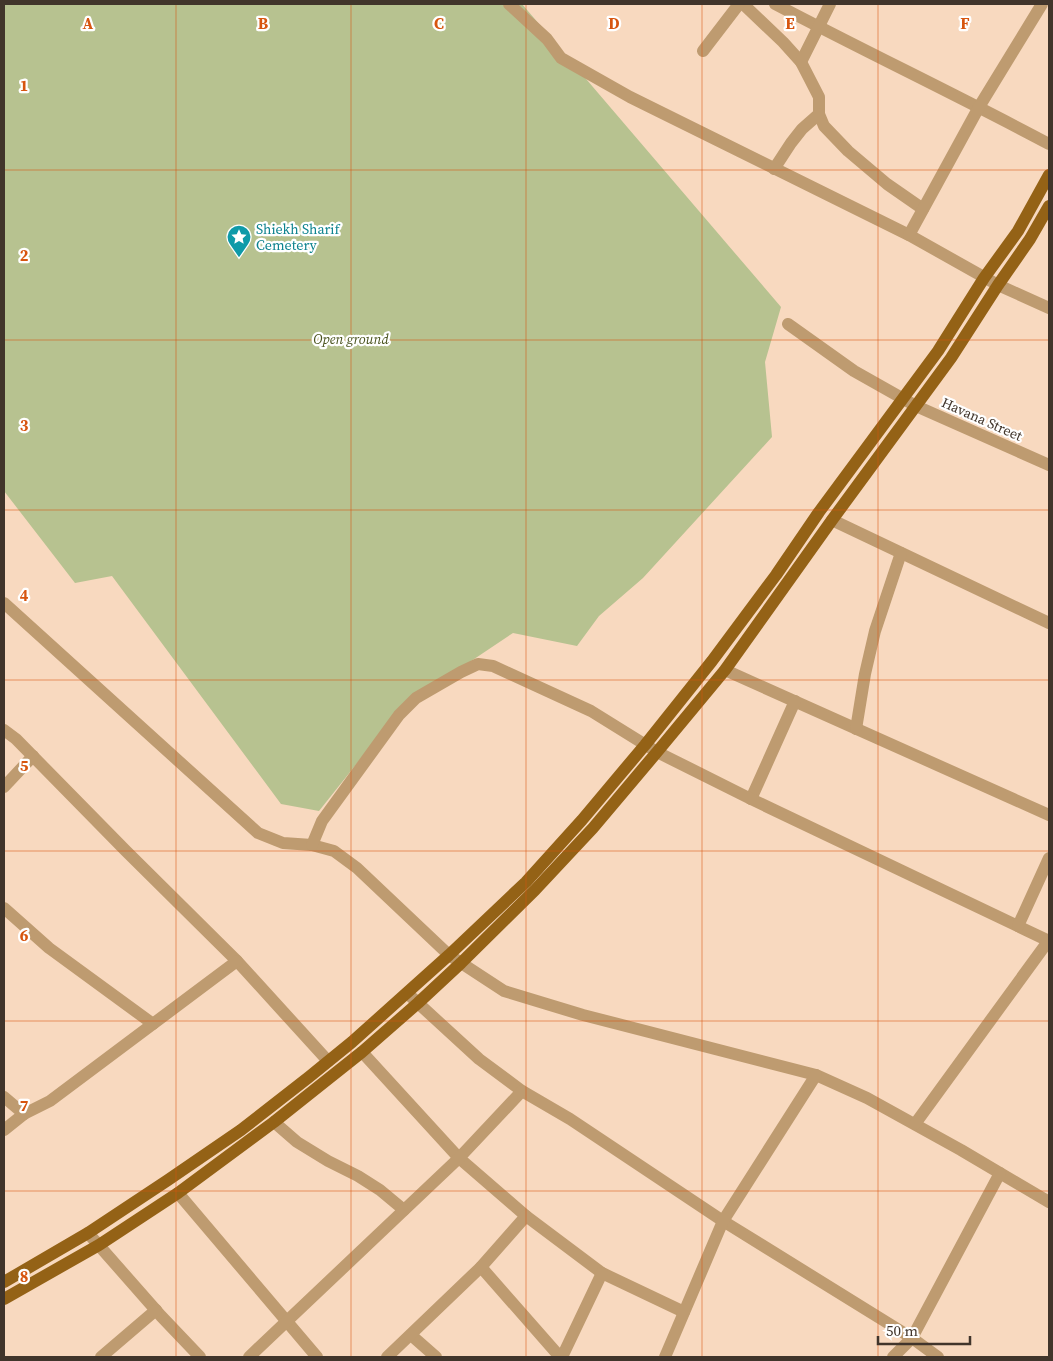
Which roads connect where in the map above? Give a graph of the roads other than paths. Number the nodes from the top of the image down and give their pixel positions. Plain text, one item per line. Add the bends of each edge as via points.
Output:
1 (509, 4) edge
2 (741, 4) edge
3 (775, 4) edge
4 (830, 4) edge
5 (1042, 4) edge
6 (819, 27) junction
7 (703, 51) dead end
8 (801, 62) junction
9 (979, 107) junction
10 (820, 114) junction
11 (1049, 144) edge
12 (774, 169) junction
13 (1049, 175) edge
14 (1049, 206) edge
15 (923, 209) junction
16 (909, 235) junction
17 (984, 278) junction
18 (998, 285) junction
19 (1049, 308) edge
20 (788, 324) dead end
21 (903, 398) junction
22 (916, 406) junction
23 (1049, 465) edge
24 (832, 520) junction
25 (901, 552) junction
26 (4, 603) edge
27 (1049, 622) edge
28 (725, 670) junction
29 (795, 702) junction
30 (856, 729) junction
31 (4, 730) edge
32 (645, 745) junction
33 (658, 752) junction
34 (33, 756) junction
35 (4, 787) edge
36 (751, 799) junction
37 (1049, 815) edge
38 (312, 845) junction
39 (1049, 858) edge
40 (4, 908) edge
41 (1018, 926) junction
42 (1049, 940) edge
43 (449, 955) junction
44 (237, 961) junction
45 (461, 963) junction
46 (407, 992) junction
47 (418, 1003) junction
48 (153, 1024) junction
49 (362, 1052) junction
50 (328, 1061) junction
51 (816, 1075) junction
52 (522, 1091) junction
53 (4, 1097) edge
54 (24, 1114) junction
55 (274, 1122) junction
56 (915, 1124) junction
57 (4, 1130) edge
58 (459, 1158) junction
59 (1000, 1173) junction
60 (178, 1193) junction
61 (1049, 1202) edge
62 (404, 1210) junction
63 (526, 1216) junction
64 (723, 1221) junction
65 (88, 1233) junction
66 (99, 1245) junction
67 (481, 1267) junction
68 (602, 1273) junction
69 (4, 1282) edge
70 (4, 1299) edge
71 (156, 1310) junction
72 (684, 1312) junction
73 (287, 1322) junction
74 (411, 1335) junction
75 (912, 1338) junction
76 (102, 1357) edge
77 (200, 1357) edge
78 (249, 1357) edge
79 (317, 1357) edge
80 (387, 1357) edge
81 (436, 1357) edge
82 (561, 1357) edge
83 (665, 1357) edge
84 (893, 1357) edge
85 (938, 1357) edge

1 - 12 street via 547,39 561,58 630,97
2 - 7 street
2 - 8 street
3 - 6 street
4 - 6 street
5 - 9 street
6 - 8 street
6 - 9 street
8 - 10 street via 818,97
9 - 11 street
9 - 15 street
10 - 12 street via 791,142
10 - 15 street via 824,126 848,151
12 - 16 street
13 - 17 main road via 1018,231
14 - 18 main road
15 - 16 street
16 - 17 street
17 - 18 street
17 - 21 main road via 938,351
18 - 19 street
18 - 22 main road
20 - 21 street, Havana Street via 854,371
21 - 22 street, Havana Street
21 - 32 main road via 718,654
22 - 23 street, Havana Street
22 - 24 main road
24 - 25 street
24 - 28 main road
25 - 27 street
25 - 30 street via 875,630
26 - 38 street via 258,833 283,843
28 - 29 street
28 - 33 main road
29 - 30 street
29 - 36 street
30 - 37 street
31 - 34 street
32 - 33 street
32 - 38 street via 592,711 493,666 478,664 416,698 400,715 322,821
32 - 43 main road via 526,882
33 - 36 street
33 - 45 main road via 535,890
34 - 35 street
34 - 44 street
36 - 41 street
38 - 43 street via 334,851 357,868
39 - 41 street
40 - 48 street via 49,948
41 - 42 street
42 - 56 street
43 - 45 street
43 - 46 main road
44 - 48 street
44 - 50 street
45 - 47 main road
45 - 51 street via 513,994
46 - 47 street
46 - 50 main road
47 - 49 main road
47 - 52 street via 479,1059
48 - 54 street via 50,1100
49 - 55 main road
49 - 58 street
50 - 65 main road via 241,1130
51 - 56 street
51 - 64 street
52 - 58 street
52 - 64 street via 570,1119
53 - 54 street
54 - 57 street
55 - 60 main road
55 - 62 street via 297,1142 358,1176
56 - 59 street
58 - 62 street
58 - 63 street
59 - 61 street
59 - 75 street
60 - 66 main road
60 - 73 street
62 - 73 street
63 - 67 street
63 - 68 street
64 - 72 street
64 - 75 street
65 - 66 street
65 - 69 main road
66 - 70 main road
66 - 71 street
67 - 74 street
67 - 82 street
68 - 72 street
68 - 82 street
71 - 76 street
71 - 77 street
72 - 83 street
73 - 78 street
73 - 79 street
74 - 80 street
74 - 81 street
75 - 84 street
75 - 85 street

